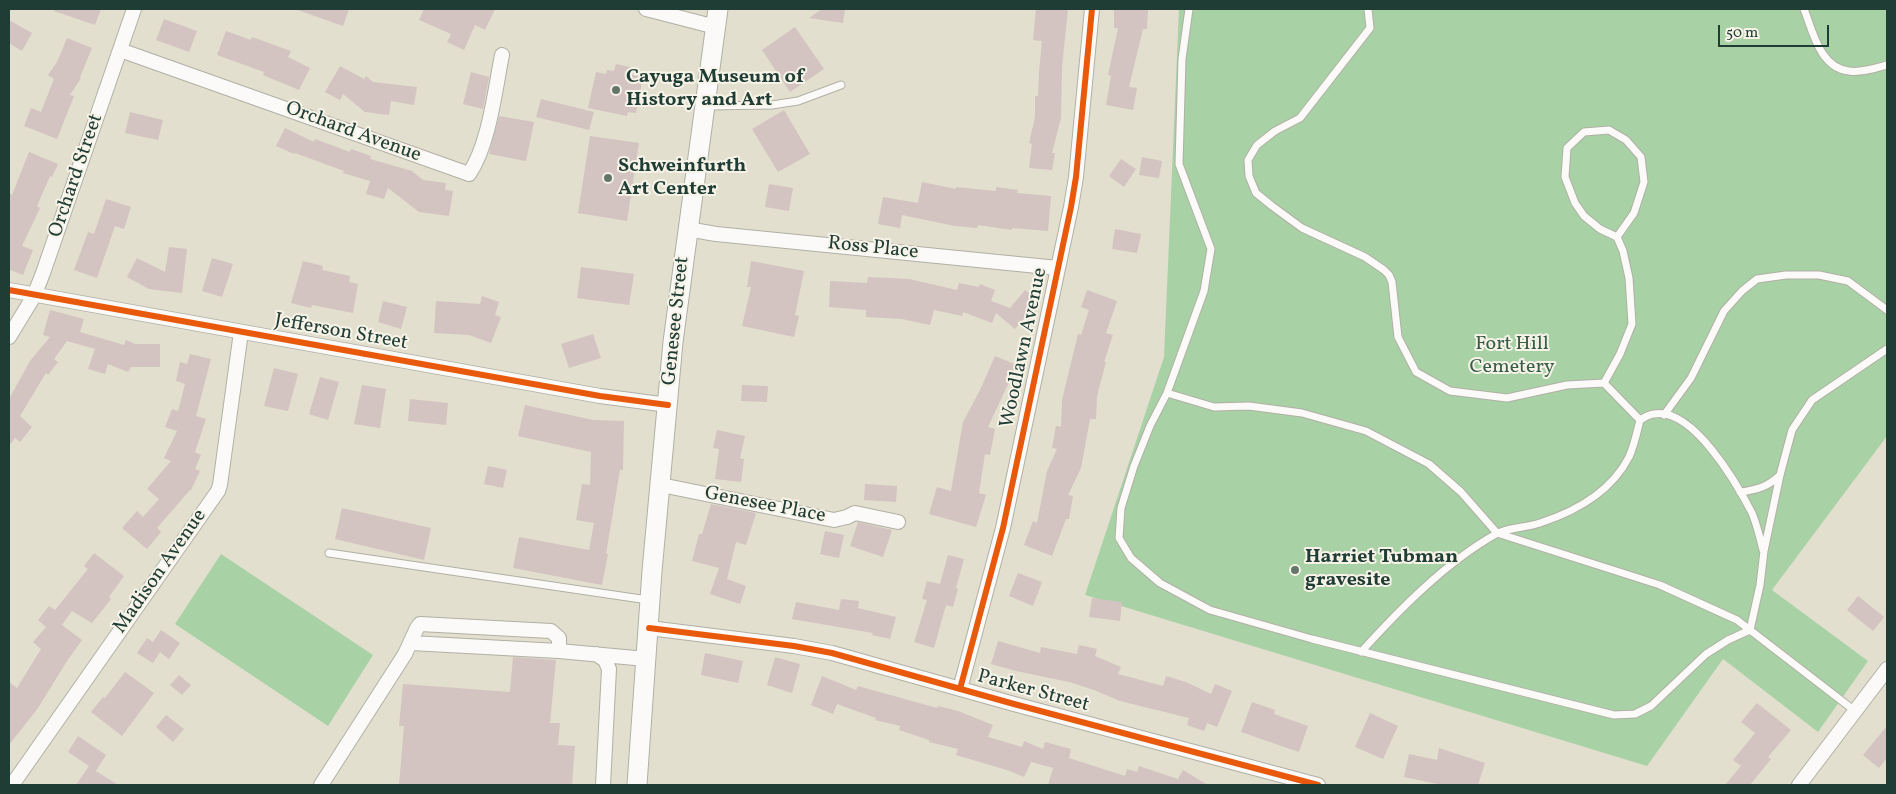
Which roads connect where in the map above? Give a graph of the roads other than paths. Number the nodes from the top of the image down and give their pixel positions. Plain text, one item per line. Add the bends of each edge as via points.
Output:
1 (134, 9) edge
2 (646, 9) edge
3 (718, 9) edge
4 (1092, 9) edge
5 (1189, 9) edge
6 (1368, 9) edge
7 (1804, 9) edge
8 (716, 28) junction
9 (120, 50) junction
10 (502, 55) dead end
11 (1887, 65) edge
12 (841, 85) dead end
13 (706, 106) junction
14 (687, 229) junction
15 (1617, 237) junction
16 (1058, 268) junction
17 (9, 290) edge
18 (34, 296) junction
19 (1887, 310) edge
20 (240, 332) junction
21 (9, 337) edge
22 (1887, 349) edge
23 (1604, 383) junction
24 (1167, 393) junction
25 (668, 405) junction
26 (1664, 415) junction
27 (1640, 420) junction
28 (1780, 475) junction
29 (661, 485) junction
30 (1740, 492) junction
31 (898, 522) dead end
32 (1497, 533) junction
33 (1764, 551) junction
34 (329, 553) dead end
35 (651, 600) junction
36 (649, 628) junction
37 (1750, 630) junction
38 (411, 643) junction
39 (559, 651) junction
40 (1362, 652) junction
41 (596, 654) junction
42 (646, 659) junction
43 (1887, 669) edge
44 (960, 689) junction
45 (1855, 711) junction
46 (12, 785) edge
47 (321, 785) edge
48 (603, 785) edge
49 (638, 785) edge
50 (1318, 785) edge
51 (1799, 785) edge

1 - 9 street, Orchard Street
2 - 8 street
3 - 8 main road, Genesee Street
4 - 16 street, Woodlawn Avenue via 1076,178
5 - 24 lane via 1182,59 1179,164 1211,249 1204,291
6 - 23 lane via 1370,28 1300,118 1257,145 1248,160 1249,176 1256,193 1302,228 1365,257 1389,275 1398,337 1416,372 1450,391 1507,398 1567,385
7 - 11 lane via 1825,59 1835,67 1850,72
8 - 13 main road, Genesee Street
9 - 10 street, Orchard Avenue via 469,174 477,162
9 - 18 street, Orchard Street
12 - 13 lane via 798,101 772,106
13 - 14 main road, Genesee Street
14 - 16 street, Ross Place
14 - 25 main road, Genesee Street
15 - 15 lane via 1584,216 1565,178 1567,148 1584,132 1609,130 1626,140 1641,157 1644,182 1634,213
15 - 23 lane via 1629,278 1632,324
16 - 44 street, Woodlawn Avenue via 1003,528
17 - 18 street, Jefferson Street
18 - 20 street, Jefferson Street
18 - 21 street, Orchard Street
19 - 26 lane via 1848,281 1819,275 1757,279 1724,311 1691,378
20 - 25 street, Jefferson Street via 600,396
20 - 46 street, Madison Avenue via 218,491
22 - 28 lane via 1812,400 1792,430
23 - 27 lane
24 - 32 lane via 1214,408 1249,406 1302,413 1366,431 1429,464 1461,492
24 - 40 lane via 1150,426 1120,508 1119,538 1131,558 1160,583 1210,610
25 - 29 main road, Genesee Street
26 - 27 lane via 1654,413
26 - 30 lane via 1676,416 1704,439
27 - 32 lane via 1629,456 1606,490 1574,510 1539,524
28 - 30 lane via 1773,483 1757,490
28 - 33 lane
29 - 31 street, Genesee Place via 834,520 855,513
29 - 35 main road, Genesee Street
30 - 33 lane via 1753,516
32 - 37 lane via 1660,585 1738,620
32 - 40 lane via 1450,565 1393,617
33 - 37 lane
34 - 35 lane
35 - 36 main road, Genesee Street
36 - 42 main road, Genesee Street
36 - 44 street, Parker Street via 803,648 864,661
37 - 40 lane via 1706,654 1651,706 1635,714 1614,715
37 - 45 lane
38 - 39 street
38 - 39 street via 416,628 424,623 552,631 559,638
38 - 47 street
39 - 41 street
41 - 42 street
41 - 48 street via 605,660 609,669
42 - 49 main road, Genesee Street
43 - 45 street
44 - 50 street, Parker Street
45 - 51 street

